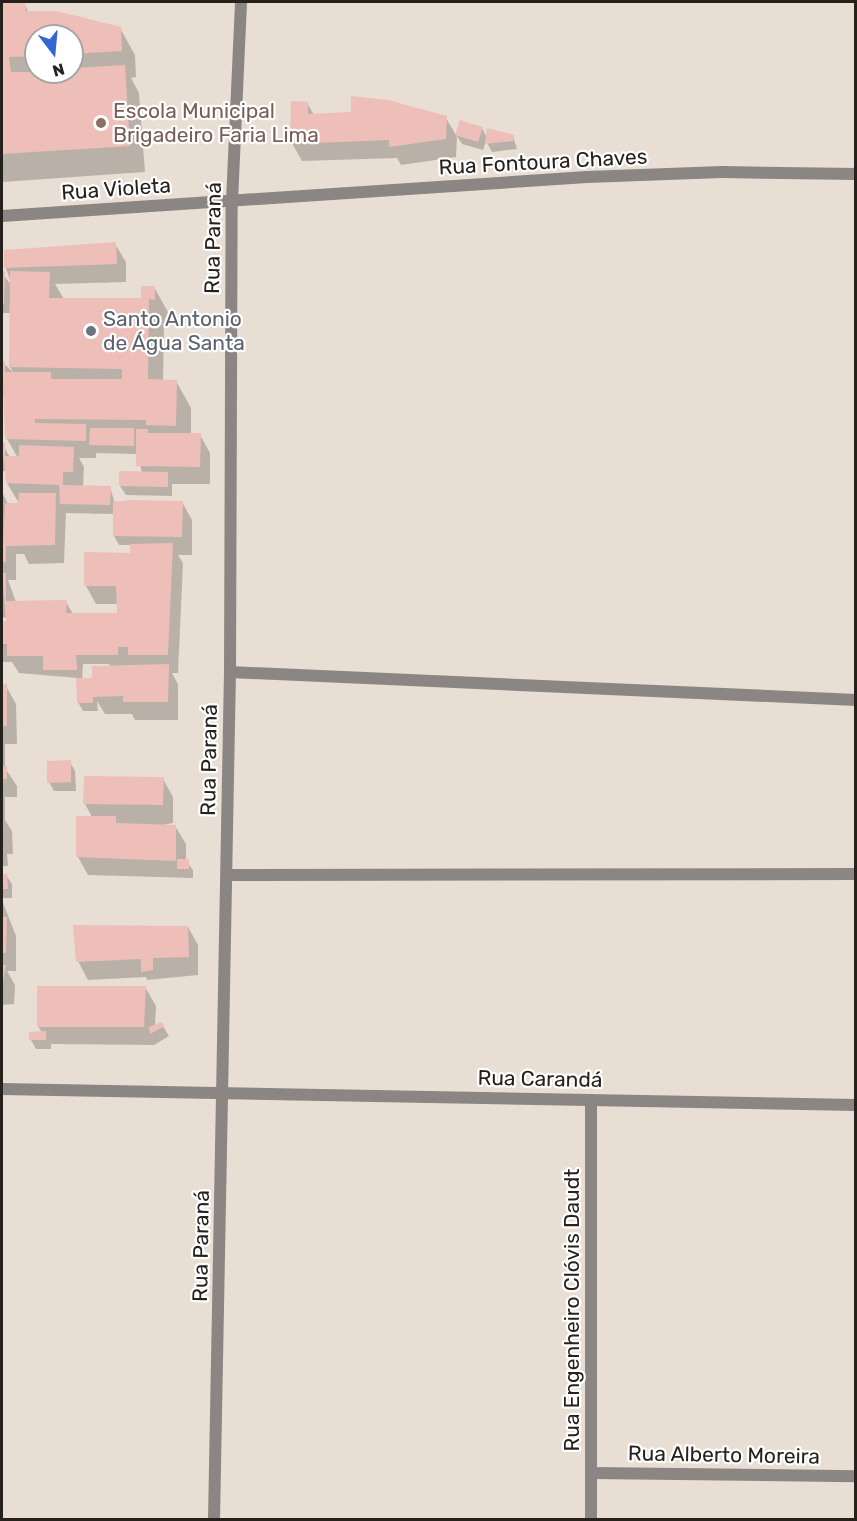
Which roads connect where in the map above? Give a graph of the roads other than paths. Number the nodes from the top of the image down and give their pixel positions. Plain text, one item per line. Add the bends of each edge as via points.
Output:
1 (241, 2) edge
2 (855, 174) edge
3 (232, 201) junction
4 (2, 216) edge
5 (230, 672) junction
6 (855, 700) edge
7 (855, 874) edge
8 (227, 875) junction
9 (2, 1089) edge
10 (224, 1091) junction
11 (591, 1100) junction
12 (855, 1105) edge
13 (592, 1473) junction
14 (855, 1476) edge
15 (214, 1520) edge
16 (591, 1520) edge

1 - 3 street, Rua Paraná
2 - 3 street, Rua Fontoura Chaves via 722,172 587,177
3 - 4 street, Rua Violeta
3 - 5 street, Rua Paraná
5 - 6 street
5 - 8 street, Rua Paraná
7 - 8 street
8 - 10 street, Rua Paraná
9 - 10 street, Rua Carandá
10 - 11 street, Rua Carandá
10 - 15 street, Rua Paraná
11 - 12 street, Rua Carandá
11 - 13 street, Rua Engenheiro Clóvis Daudt
13 - 14 street, Rua Alberto Moreira
13 - 16 street, Rua Engenheiro Clóvis Daudt

